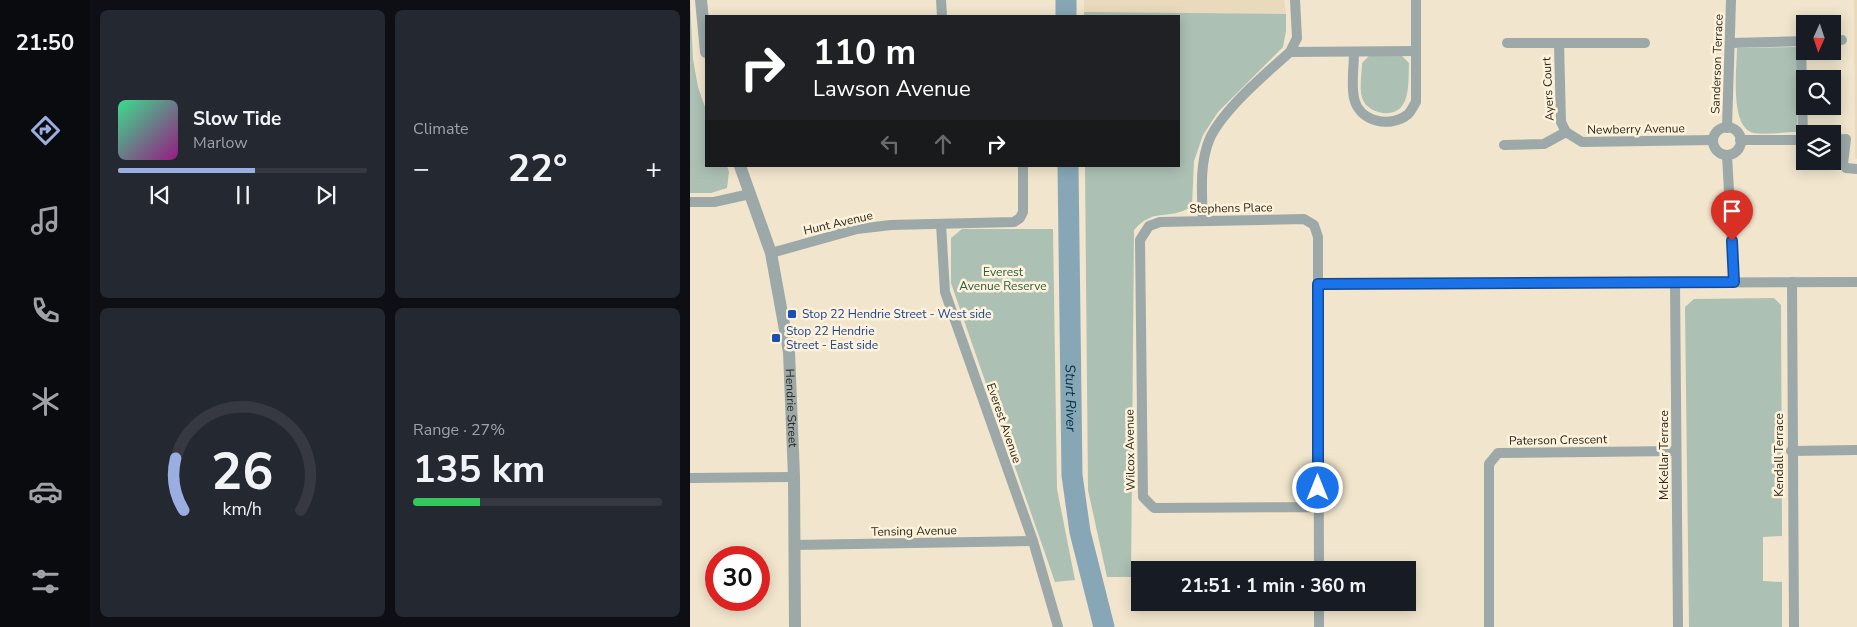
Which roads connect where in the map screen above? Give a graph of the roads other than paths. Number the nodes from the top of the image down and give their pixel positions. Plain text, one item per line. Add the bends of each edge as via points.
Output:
1 (701, 0) edge
2 (941, 0) edge
3 (1295, 0) edge
4 (1416, 0) edge
5 (1731, 0) edge
6 (942, 15) edge
7 (1796, 41) edge
8 (705, 42) edge
9 (1507, 43) dead end
10 (1559, 43) junction
11 (1645, 43) dead end
12 (1731, 43) junction
13 (1416, 51) junction
14 (1290, 52) junction
15 (1354, 52) junction
16 (1803, 60) edge
17 (1804, 125) edge
18 (1727, 128) junction
19 (1566, 132) junction
20 (1841, 139) edge
21 (1713, 140) junction
22 (1740, 140) junction
23 (1796, 140) edge
24 (1504, 145) dead end
25 (1727, 155) junction
26 (740, 167) edge
27 (1023, 167) edge
28 (1857, 169) edge
29 (750, 194) junction
30 (690, 202) edge
31 (1204, 221) junction
32 (940, 224) junction
33 (1149, 226) joint
34 (771, 253) junction
35 (1675, 282) junction
36 (1734, 282) junction
37 (1792, 282) junction
38 (1857, 282) edge
39 (1318, 284) junction
40 (1791, 450) junction
41 (1857, 450) edge
42 (1676, 451) junction
43 (794, 477) junction
44 (690, 478) edge
45 (1318, 507) junction
46 (1033, 542) junction
47 (795, 545) junction
48 (1318, 561) edge
49 (1319, 611) edge
50 (795, 627) edge
51 (1058, 627) edge
52 (1319, 627) edge
53 (1489, 627) edge
54 (1678, 627) edge
55 (1794, 627) edge

1 - 8 street
2 - 6 street
3 - 14 street via 1297,38
4 - 13 street
5 - 12 street, Sanderson Terrace
7 - 12 street
9 - 10 street, Ayers Court
10 - 11 street, Ayers Court
10 - 19 street, Ayers Court via 1561,122
12 - 18 street, Sanderson Terrace
13 - 15 street
13 - 15 street via 1416,102 1408,114 1386,123 1369,119 1358,108 1354,99
14 - 15 street
14 - 31 street via 1220,121 1209,140 1202,177
16 - 17 street
18 - 21 street via 1718,131
18 - 22 street via 1736,132
19 - 21 street, Newberry Avenue via 1582,142
19 - 24 street via 1544,144
20 - 28 street via 1846,139 1843,164 1846,168
21 - 25 street via 1716,150
22 - 23 street
22 - 25 street via 1736,152
25 - 36 street
26 - 29 street, Hendrie Street
27 - 32 street, Hunt Avenue via 1023,212 1020,218 1008,223
29 - 30 street via 714,202
29 - 34 street, Hendrie Street
31 - 33 street, Stephens Place via 1160,222
31 - 39 street, Stephens Place via 1304,219 1314,225 1318,237
32 - 34 street, Hunt Avenue via 891,225 857,230
32 - 46 street, Everest Avenue via 945,292
33 - 45 street, Wilcox Avenue via 1140,240 1143,497 1154,508
34 - 43 street, Hendrie Street via 789,352
35 - 36 street
35 - 39 street
35 - 42 street, McKellar Terrace
36 - 37 street
37 - 38 street
37 - 40 street, Kendall Terrace
39 - 45 street
40 - 41 street
40 - 55 street, Kendall Terrace
42 - 53 street, Paterson Crescent via 1498,453 1489,464
42 - 54 street, McKellar Terrace
43 - 44 street
43 - 47 street, Hendrie Street
45 - 48 street
46 - 47 street, Tensing Avenue
46 - 51 street, Everest Avenue
47 - 50 street, Hendrie Street
49 - 52 street

